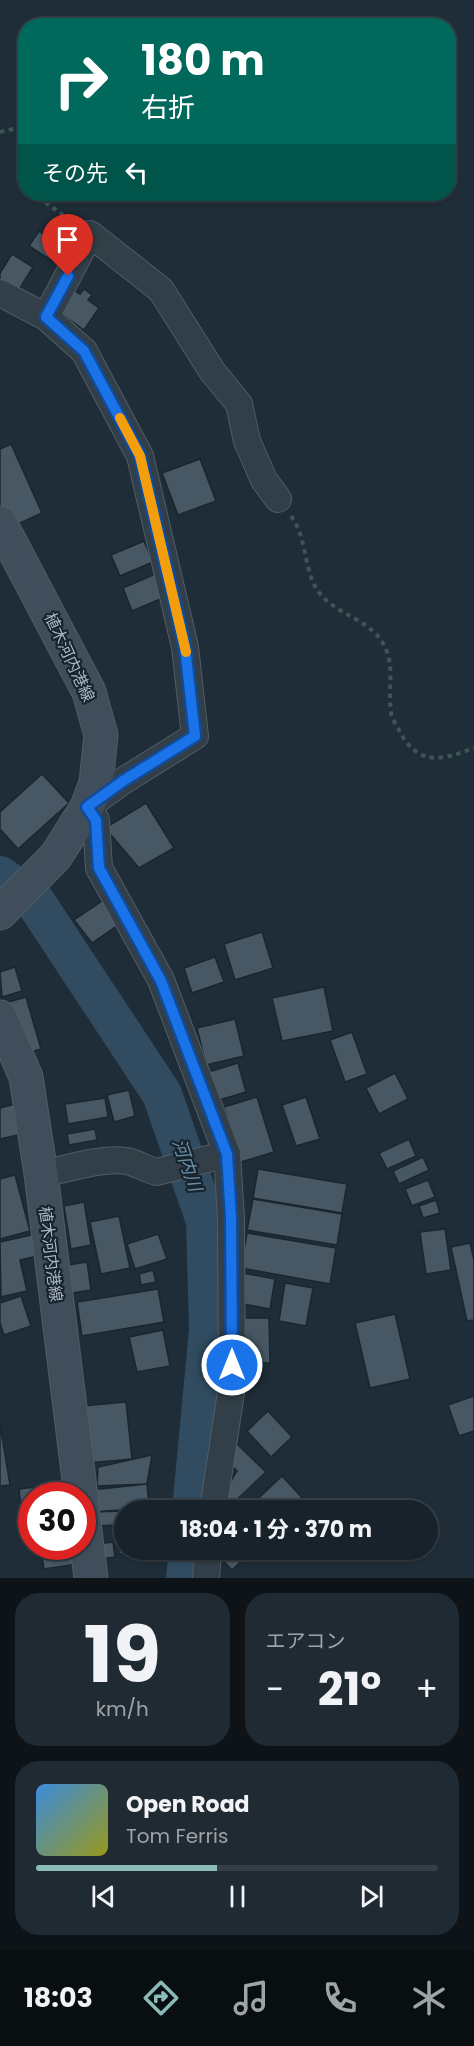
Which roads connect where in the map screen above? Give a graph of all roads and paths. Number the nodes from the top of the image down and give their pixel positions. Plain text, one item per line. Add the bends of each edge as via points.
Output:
1 (18, 128) edge
2 (0, 132) edge
3 (45, 201) edge
4 (90, 234) junction
5 (0, 293) edge
6 (46, 317) junction
7 (278, 499) joint
8 (0, 523) edge
9 (474, 748) edge
10 (87, 807) junction
11 (0, 913) edge
12 (0, 1017) edge
13 (221, 1156) junction
14 (41, 1174) junction
15 (79, 1482) edge
16 (215, 1500) edge
17 (89, 1560) edge
18 (207, 1560) edge
19 (91, 1578) edge
20 (206, 1578) edge

1 - 2 path
3 - 4 path
4 - 6 street
4 - 7 street via 161,290 212,371 239,404 247,441 264,480
5 - 6 street
6 - 10 street via 84,351 140,456 185,647 195,736
7 - 9 path via 297,525 310,579 323,597 381,640 392,670 391,713 406,743 424,757 448,759
8 - 10 main road, 植木河内港線 via 89,692 101,735 96,783
10 - 11 main road, 植木河内港線 via 57,856
10 - 13 street via 96,820 99,868 161,981
12 - 14 main road, 植木河内港線 via 26,1077
13 - 14 street via 157,1172 127,1161
13 - 16 street via 231,1218 232,1386
14 - 15 main road, 植木河内港線
17 - 19 main road
18 - 20 street

